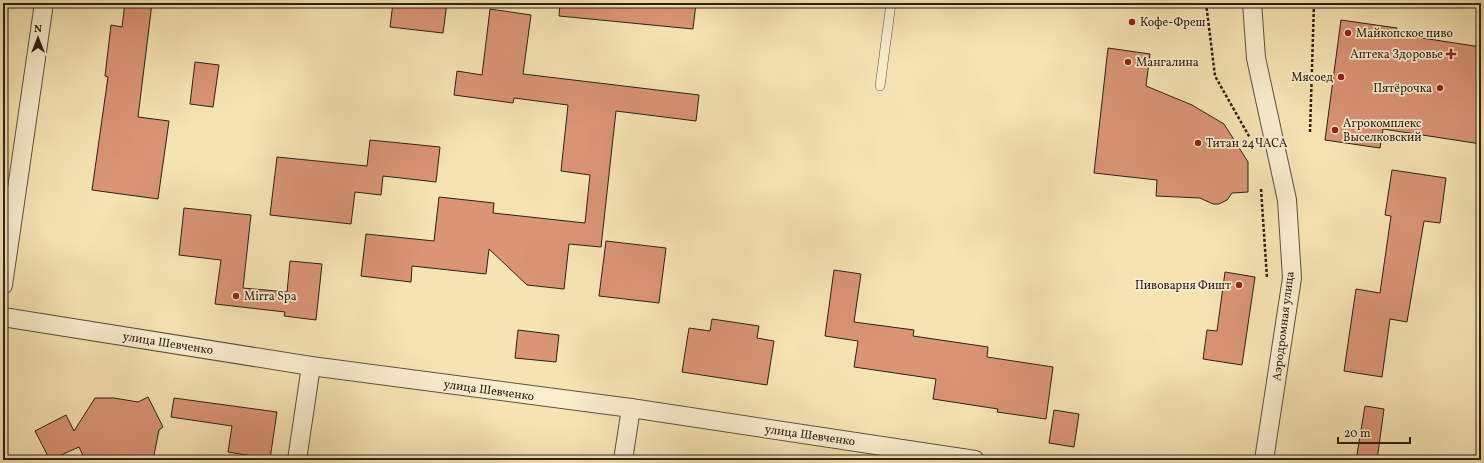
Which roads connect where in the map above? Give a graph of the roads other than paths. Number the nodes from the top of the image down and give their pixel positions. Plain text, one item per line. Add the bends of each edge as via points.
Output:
1 (44, 3) edge
2 (891, 3) edge
3 (1252, 3) edge
4 (880, 86) dead end
5 (3, 284) edge
6 (3, 317) edge
7 (311, 366) junction
8 (631, 408) junction
9 (943, 457) edge
10 (297, 460) edge
11 (623, 460) edge
12 (975, 460) edge
13 (1264, 460) edge

1 - 5 street
2 - 4 lane
3 - 13 street, Аэродромная улица via 1256,58 1287,200 1292,278
6 - 7 street, улица Шевченко
7 - 8 street, улица Шевченко
7 - 10 street
8 - 9 street, улица Шевченко
8 - 11 street
9 - 12 street, улица Шевченко

